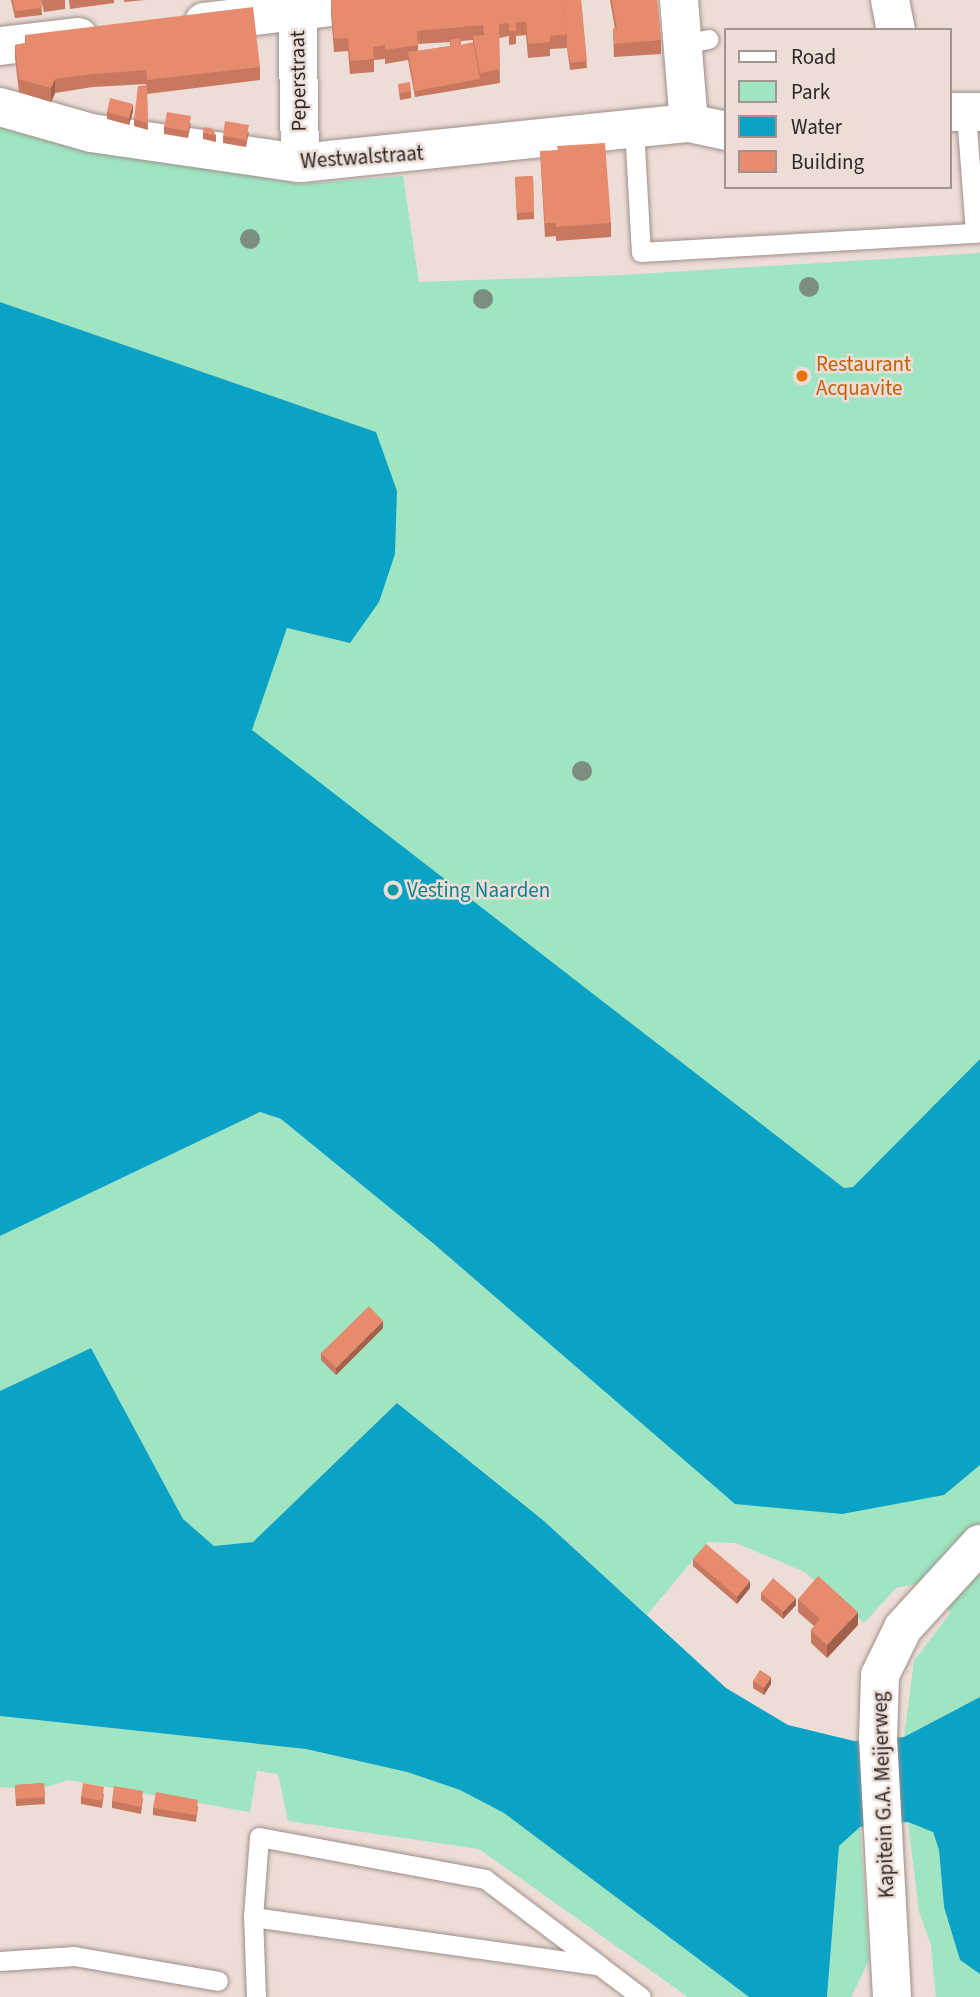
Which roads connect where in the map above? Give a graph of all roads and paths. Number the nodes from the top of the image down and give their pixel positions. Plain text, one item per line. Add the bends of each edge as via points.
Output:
1 (392, 0) edge
2 (678, 0) edge
3 (890, 0) edge
4 (297, 6) edge
5 (162, 27) edge
6 (896, 28) edge
7 (108, 33) edge
8 (0, 46) edge
9 (0, 107) edge
10 (965, 112) edge
11 (689, 123) junction
12 (634, 128) junction
13 (724, 131) edge
14 (300, 163) junction
15 (980, 1544) edge
16 (253, 1917) junction
17 (0, 1961) edge
18 (600, 1966) junction
19 (218, 1981) dead end
20 (256, 1997) edge
21 (641, 1997) edge
22 (892, 1997) edge

1 - 4 street
2 - 11 street via 696,42
3 - 6 street
4 - 5 street
4 - 14 street, Peperstraat
7 - 8 street
9 - 14 street, Westwalstraat via 92,133
10 - 12 lane via 975,233 641,252
11 - 12 street, Westwalstraat
11 - 13 street, Westwalstraat
12 - 14 street, Westwalstraat via 402,156
15 - 22 street, Kapitein G.A. Meijerweg via 903,1628 880,1675 878,1739
16 - 18 lane
16 - 18 lane via 259,1837 485,1880
16 - 20 lane
17 - 19 lane via 74,1955
18 - 21 lane

